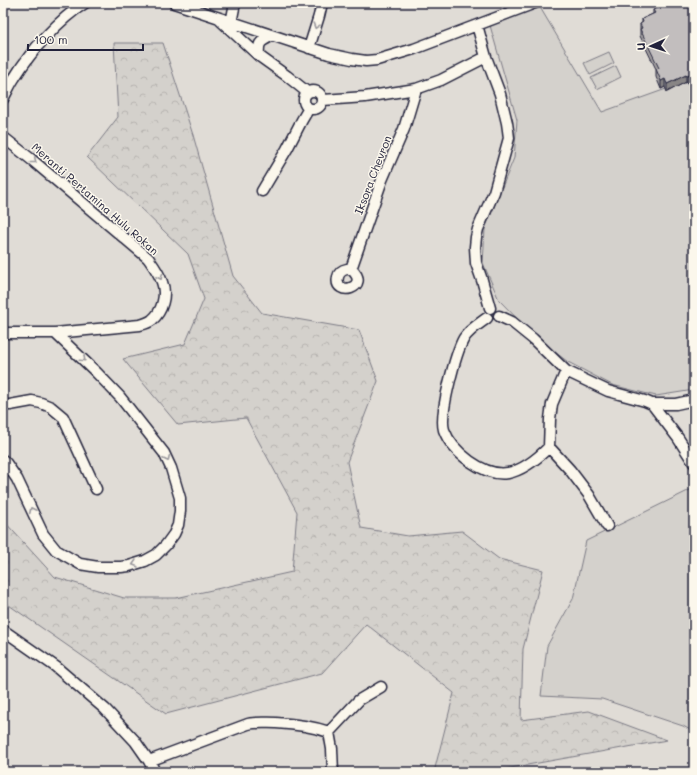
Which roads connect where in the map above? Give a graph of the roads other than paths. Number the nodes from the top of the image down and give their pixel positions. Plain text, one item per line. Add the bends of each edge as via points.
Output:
1 (85, 3) edge
2 (174, 3) edge
3 (235, 3) edge
4 (322, 3) edge
5 (535, 3) edge
6 (73, 6) edge
7 (217, 17) junction
8 (231, 22) junction
9 (477, 24) junction
10 (271, 36) junction
11 (309, 48) junction
12 (259, 56) junction
13 (486, 57) junction
14 (416, 89) junction
15 (307, 92) junction
16 (3, 99) edge
17 (323, 100) junction
18 (309, 108) junction
19 (3, 138) edge
20 (262, 191) dead end
21 (351, 269) dead end
22 (489, 313) junction
23 (3, 333) edge
24 (55, 333) junction
25 (566, 371) junction
26 (694, 400) edge
27 (652, 404) junction
28 (3, 405) edge
29 (549, 447) junction
30 (3, 460) edge
31 (694, 463) edge
32 (96, 489) dead end
33 (607, 526) dead end
34 (3, 630) edge
35 (381, 687) dead end
36 (329, 732) junction
37 (148, 761) junction
38 (155, 772) edge
39 (333, 772) edge

1 - 6 street
2 - 7 street
3 - 8 street
4 -> 11 street
5 - 9 street
6 - 16 street via 30,56
7 - 8 street
7 - 12 street
8 - 10 street
9 - 11 street via 378,60 352,59
9 - 13 street
10 - 11 street
10 - 12 street via 259,44
12 - 15 street
13 - 14 street
13 - 22 street via 500,94 508,123 509,138 494,192 476,237 476,263
14 - 17 street
14 - 21 street, Iksora Chevron via 404,129 382,180
15 - 17 street via 315,90
15 - 18 street via 304,99
17 - 18 street via 318,108
18 - 20 street
19 -> 24 street, Meranti Pertamina Hulu Rokan via 148,258 156,269 164,289 163,303 158,314 150,321 140,325
22 - 25 street via 489,320 494,321 499,316 512,322
22 - 29 street via 464,338 446,398 444,429 452,445 466,459 484,469 499,473 518,470 539,457
23 - 24 street, Meranti Pertamina Hulu Rokan
24 -> 30 street via 120,397 164,453 180,498 178,525 166,545 145,561 121,567 80,564 56,550 43,534 17,480
25 - 27 street via 608,391
25 - 29 street via 552,404
26 - 27 street via 676,404
27 - 31 street
28 - 32 street via 32,401 51,407 63,417
29 - 33 street via 589,495
34 - 37 street via 56,667 105,709 135,741
35 - 36 street via 359,700
36 - 37 street via 302,725 256,722
36 - 39 street
37 - 38 street

